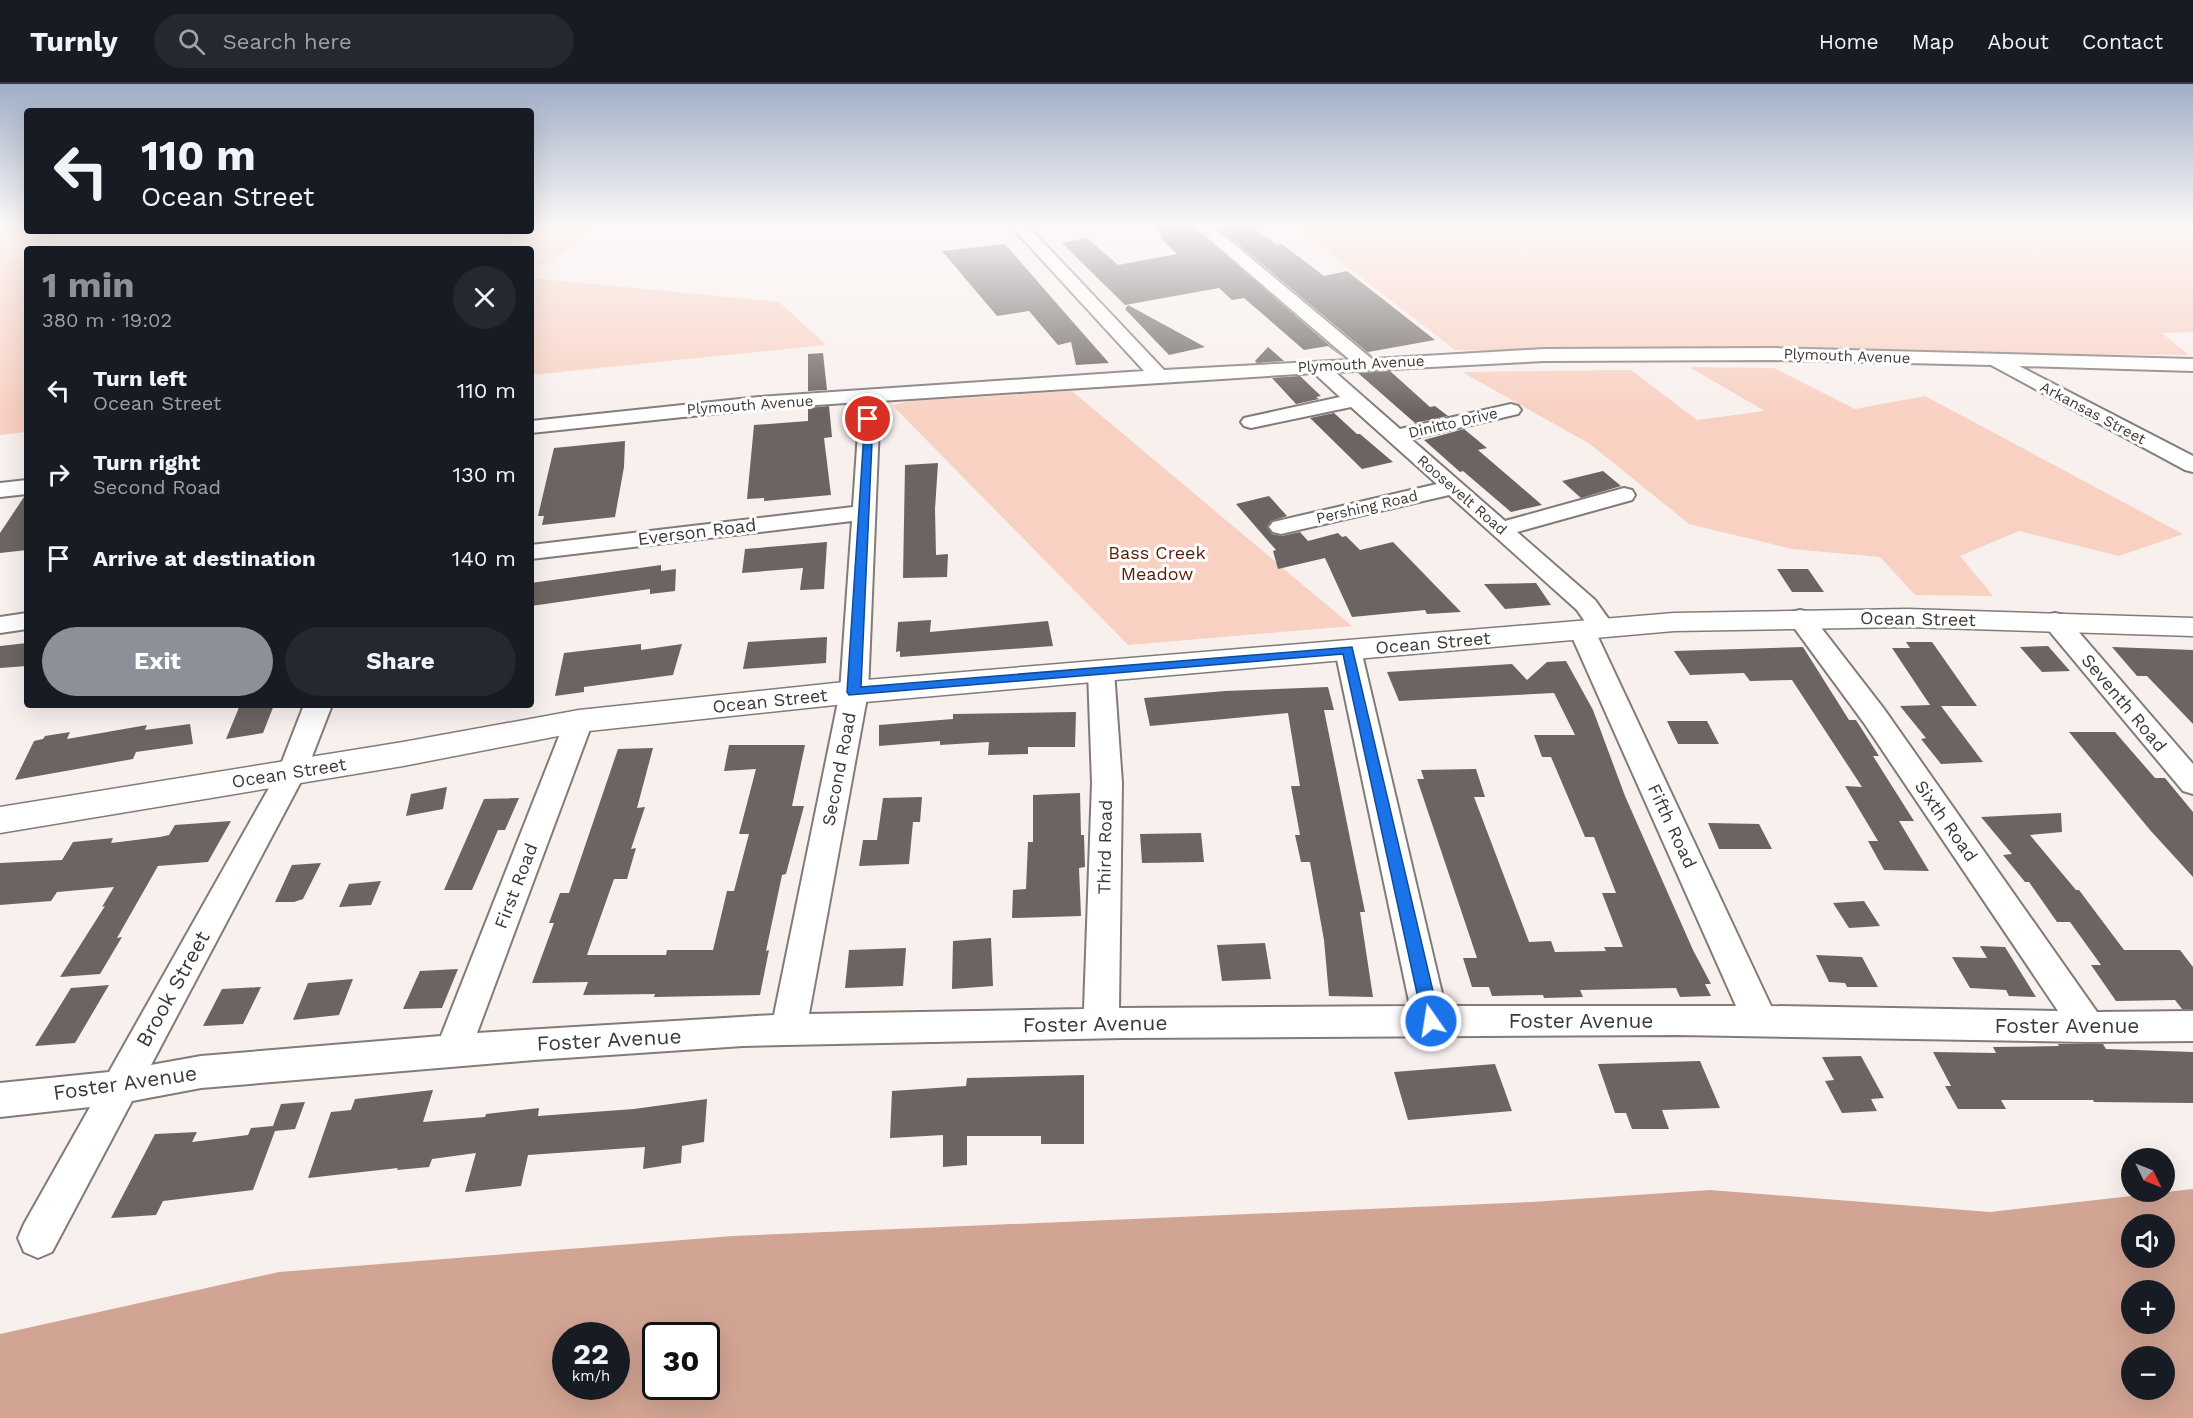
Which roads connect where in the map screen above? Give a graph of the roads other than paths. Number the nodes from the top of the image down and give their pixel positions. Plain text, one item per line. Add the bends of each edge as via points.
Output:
1 (1076, 287) edge
2 (1275, 287) edge
3 (1993, 360) junction
4 (1367, 364) junction
5 (2193, 365) edge
6 (1318, 367) junction
7 (1159, 376) junction
8 (870, 396) junction
9 (1355, 400) junction
10 (1511, 410) dead end
11 (1251, 422) dead end
12 (534, 427) edge
13 (1395, 436) junction
14 (2193, 465) edge
15 (24, 487) edge
16 (1453, 487) junction
17 (0, 490) edge
18 (1623, 495) dead end
19 (863, 513) junction
20 (1281, 527) dead end
21 (1501, 529) junction
22 (534, 552) edge
23 (1800, 618) junction
24 (24, 621) edge
25 (2055, 621) junction
26 (0, 625) edge
27 (2193, 627) edge
28 (1592, 629) junction
29 (1348, 650) junction
30 (1101, 671) junction
31 (854, 692) junction
32 (317, 708) edge
33 (579, 721) junction
34 (292, 772) junction
35 (2193, 783) edge
36 (0, 820) edge
37 (1431, 1021) junction
38 (1761, 1022) junction
39 (1101, 1024) junction
40 (2193, 1026) edge
41 (2088, 1027) junction
42 (788, 1031) junction
43 (453, 1050) junction
44 (119, 1087) junction
45 (0, 1100) edge
46 (38, 1238) dead end

1 - 7 street
2 - 4 street
3 - 4 street, Plymouth Avenue via 1692,354 1544,355
3 - 5 street, Plymouth Avenue
3 - 14 street, Arkansas Street
4 - 6 street, Plymouth Avenue
6 - 7 street, Plymouth Avenue
6 - 9 street, Roosevelt Road
7 - 8 street, Plymouth Avenue
8 - 12 street, Plymouth Avenue
8 - 19 street, Second Road
9 - 11 street
9 - 13 street, Roosevelt Road
10 - 13 street, Dinitto Drive
13 - 16 street, Roosevelt Road
15 - 17 street
16 - 20 street, Pershing Road
16 - 21 street, Roosevelt Road
18 - 21 street
19 - 22 street, Everson Road
19 - 31 street, Second Road
21 - 28 street, Roosevelt Road via 1586,605
23 - 25 main road, Ocean Street
23 - 28 main road, Ocean Street
23 - 41 street, Sixth Road via 1874,716
24 - 26 street
25 - 27 main road, Ocean Street
25 - 35 street, Seventh Road
28 - 29 main road, Ocean Street
28 - 38 street, Fifth Road
29 - 30 main road, Ocean Street
29 - 37 street
30 - 31 main road, Ocean Street
30 - 39 street, Third Road via 1107,783
31 - 33 main road, Ocean Street
31 - 42 street, Second Road
32 - 34 street, Brook Street
33 - 34 main road, Ocean Street
33 - 43 street, First Road
34 - 36 main road, Ocean Street
34 - 44 street, Brook Street
37 - 38 street, Foster Avenue
37 - 39 street, Foster Avenue
38 - 41 street, Foster Avenue
39 - 42 street, Foster Avenue
40 - 41 street, Foster Avenue
42 - 43 street, Foster Avenue
43 - 44 street, Foster Avenue via 201,1071
44 - 45 street, Foster Avenue
44 - 46 street, Brook Street

